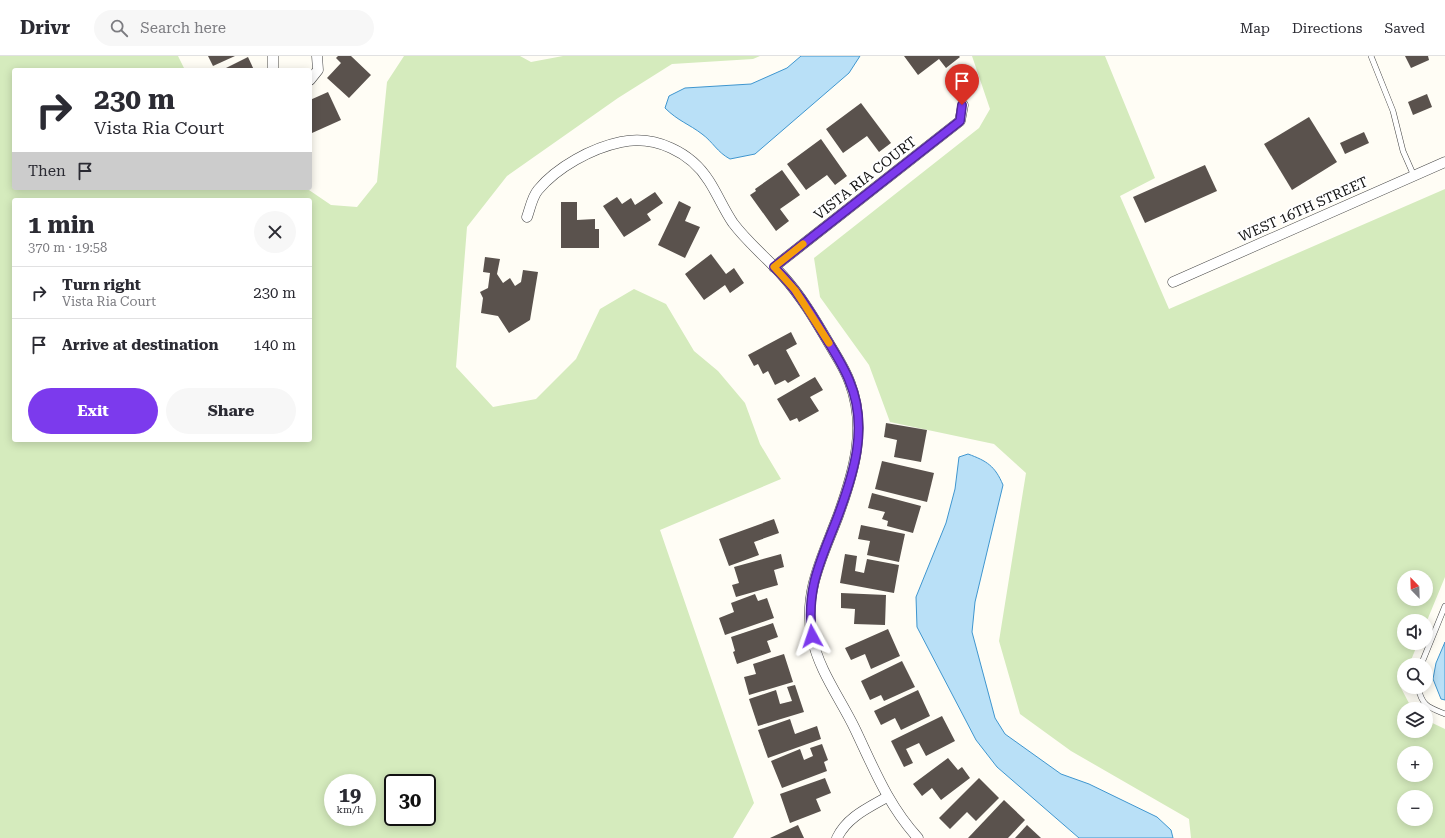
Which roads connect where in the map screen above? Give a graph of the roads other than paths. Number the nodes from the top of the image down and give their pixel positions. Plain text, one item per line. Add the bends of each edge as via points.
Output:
1 (273, 56) edge
2 (318, 56) edge
3 (1371, 56) edge
4 (274, 68) edge
5 (312, 78) edge
6 (962, 105) dead end
7 (1445, 162) edge
8 (1414, 176) junction
9 (527, 217) dead end
10 (774, 267) junction
11 (1173, 282) dead end
12 (1445, 606) edge
13 (1424, 658) edge
14 (1419, 694) edge
15 (1445, 714) edge
16 (887, 797) junction
17 (837, 838) edge
18 (918, 838) edge

1 - 4 street
2 - 5 street via 318,70
3 - 8 lane via 1393,111 1403,151
6 - 10 street, VISTA RIA COURT via 960,121
7 - 8 street, WEST 16TH STREET
8 - 11 street, WEST 16TH STREET
9 - 10 street via 536,192 567,166 611,144 638,141 659,143 679,152 700,168 734,224
10 - 16 street via 795,290 812,315 839,361 855,396 859,417 857,455 838,516 813,582 810,620 817,657
12 - 13 lane
14 - 15 lane via 1420,700 1431,709
16 - 17 street via 853,817
16 - 18 street

